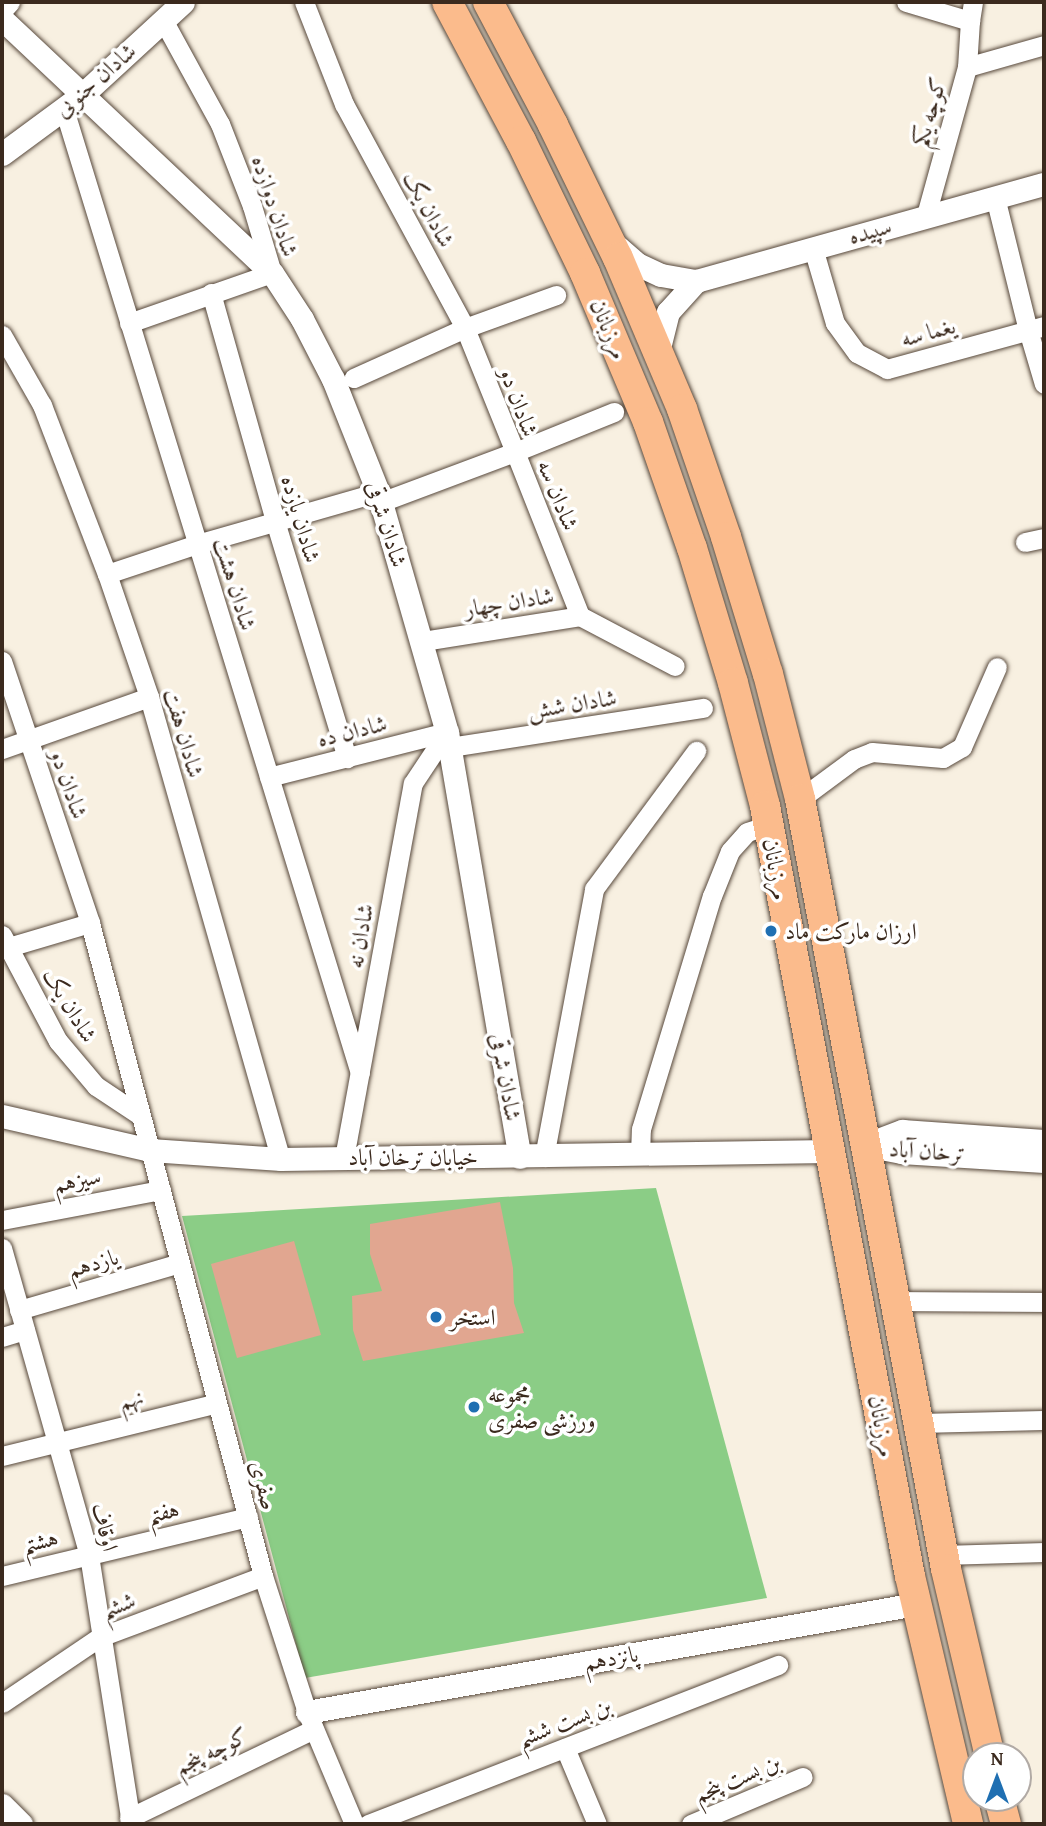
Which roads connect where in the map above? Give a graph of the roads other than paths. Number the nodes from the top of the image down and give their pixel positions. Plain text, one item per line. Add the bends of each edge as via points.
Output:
1 (10, 2) edge
2 (183, 2) edge
3 (304, 2) edge
4 (447, 2) edge
5 (488, 2) edge
6 (906, 2) edge
7 (2, 11) edge
8 (972, 11) edge
9 (2, 19) edge
10 (163, 20) junction
11 (1044, 45) edge
12 (967, 67) junction
13 (82, 95) junction
14 (64, 109) junction
15 (2, 154) edge
16 (1044, 184) edge
17 (995, 197) junction
18 (926, 215) junction
19 (609, 239) junction
20 (813, 248) junction
21 (272, 273) junction
22 (696, 281) junction
23 (211, 293) junction
24 (556, 295) dead end
25 (129, 323) junction
26 (465, 328) junction
27 (1036, 328) edge
28 (2, 335) edge
29 (658, 352) junction
30 (354, 378) dead end
31 (1044, 384) edge
32 (614, 412) dead end
33 (515, 452) junction
34 (380, 497) junction
35 (275, 521) junction
36 (1044, 538) edge
37 (1025, 542) dead end
38 (197, 544) junction
39 (107, 573) junction
40 (580, 616) junction
41 (423, 641) junction
42 (2, 661) edge
43 (675, 666) dead end
44 (997, 667) dead end
45 (149, 697) junction
46 (702, 708) dead end
47 (29, 740) junction
48 (448, 740) junction
49 (2, 749) edge
50 (696, 751) dead end
51 (347, 758) junction
52 (269, 777) junction
53 (800, 799) junction
54 (768, 825) junction
55 (90, 923) junction
56 (4, 943) edge
57 (360, 1073) junction
58 (2, 1116) edge
59 (141, 1116) junction
60 (1044, 1141) edge
61 (865, 1145) junction
62 (150, 1150) junction
63 (829, 1152) junction
64 (640, 1155) junction
65 (520, 1157) junction
66 (544, 1157) junction
67 (344, 1158) junction
68 (281, 1159) junction
69 (1044, 1161) edge
70 (161, 1189) junction
71 (2, 1220) edge
72 (2, 1248) edge
73 (180, 1263) junction
74 (895, 1301) junction
75 (1044, 1302) edge
76 (19, 1310) junction
77 (25, 1330) junction
78 (2, 1336) edge
79 (217, 1403) junction
80 (1044, 1420) edge
81 (918, 1423) junction
82 (57, 1443) junction
83 (2, 1455) edge
84 (248, 1517) junction
85 (1044, 1552) edge
86 (89, 1555) junction
87 (943, 1555) junction
88 (2, 1576) edge
89 (263, 1576) junction
90 (916, 1604) junction
91 (100, 1637) junction
92 (778, 1665) dead end
93 (2, 1703) edge
94 (310, 1721) junction
95 (987, 1742) edge
96 (565, 1748) junction
97 (803, 1777) dead end
98 (2, 1805) edge
99 (130, 1821) edge
100 (21, 1824) edge
101 (354, 1824) edge
102 (368, 1824) edge
103 (597, 1824) edge
104 (691, 1824) edge
105 (968, 1824) edge

1 - 7 street
2 - 10 street, شادان جنوبی
3 - 26 street, شادان یک via 344,104
4 - 54 main road, مرزبانان via 585,273 648,422 733,684
5 - 19 main road, مرزبانان
6 - 8 street
8 - 12 street, کوچه یکم
9 - 13 street, شادان شرقی
10 - 13 street, شادان جنوبی
10 - 21 street, شادان دوازده via 220,124
11 - 12 street
12 - 18 street, کوچه یکم
13 - 14 street, شادان جنوبی
13 - 21 street, شادان شرقی
14 - 15 street, شادان جنوبی
14 - 25 street, شادان هشت
16 - 17 street, سپیده
17 - 18 street, سپیده
17 - 27 street
18 - 20 street, سپیده
19 - 22 street, سپیده via 637,264 661,275
19 - 29 main road, مرزبانان
20 - 22 street, سپیده
20 - 27 street, یغما سه via 835,323 857,353 887,369
21 - 23 street, شادان دوازده
21 - 34 street, شادان شرقی via 333,379
22 - 29 street via 668,312
23 - 25 street, شادان دوازده
23 - 35 street, شادان یازده
24 - 26 street
25 - 38 street, شادان هشت
26 - 30 street
26 - 33 street, شادان دو
27 - 31 street
28 - 39 street, شادان هفت via 42,405
29 - 53 main road, مرزبانان via 726,537
32 - 33 street, شادان سه
33 - 34 street, شادان دو
33 - 40 street, شادان سه
34 - 35 street, شادان دو
34 - 41 street, شادان شرقی
35 - 38 street, شادان دو
35 - 51 street, شادان یازده
36 - 37 street
38 - 39 street, شادان دو
38 - 52 street, شادان هشت
39 - 45 street, شادان هفت
40 - 41 street, شادان چهار
40 - 43 street, شادان چهار
41 - 48 street, شادان شرقی
42 - 47 street, شادان دو
44 - 53 street via 962,747 943,758 872,752 854,758
45 - 47 street
45 - 68 street, شادان هفت
46 - 48 street, شادان شش
47 - 49 street
47 - 55 street, شادان دو
48 - 51 street, شادان ده
48 - 57 street, شادان نه via 414,783
48 - 65 street, شادان شرقی
50 - 66 street via 594,889
51 - 52 street, شادان ده
52 - 57 street, شادان هشت
53 - 61 main road, مرزبانان
54 - 63 main road, مرزبانان
54 - 64 street via 747,832 730,851 712,896 641,1129
55 - 56 street
55 - 59 street, شادان دو
56 - 59 street, شادان یک via 58,1041 96,1086
57 - 67 street, شادان نه
58 - 62 street, خیابان ترخان آباد
59 - 62 street, شادان دو
60 - 61 street, ترخان آباد via 902,1131
61 - 63 main road
61 - 69 street, ترخان آباد via 901,1152
61 - 74 main road, مرزبانان
62 - 68 street, خیابان ترخان آباد
62 - 70 street, صفری
63 - 64 street, خیابان ترخان آباد
63 - 90 main road, مرزبانان
64 - 66 street, خیابان ترخان آباد
65 - 66 street, خیابان ترخان آباد
65 - 67 street, خیابان ترخان آباد
67 - 68 street, خیابان ترخان آباد
70 - 71 street, سیزهم
70 - 73 street, صفری
72 - 76 street, اوقاف
73 - 76 street, یازدهم
73 - 79 street, صفری
74 - 75 street
74 - 81 main road, مرزبانان
76 - 77 street, اوقاف
77 - 78 street
77 - 82 street, اوقاف
79 - 82 street, نهم
79 - 84 street, صفری
80 - 81 street
81 - 87 main road, مرزبانان
82 - 83 street, نهم
82 - 86 street, اوقاف
84 - 86 street, هفتم
84 - 89 street, صفری
85 - 87 street
86 - 88 street, هشتم
86 - 91 street, اوقاف
87 - 95 main road, مرزبانان
89 - 91 street, ششم
89 - 94 street, صفری
90 - 94 street, پانزدهم
90 - 105 main road, مرزبانان
91 - 93 street, ششم
91 - 99 street, اوقاف
92 - 96 street, بن بست ششم
94 - 99 street, کوچه پنجم
94 - 101 street, صفری
96 - 102 street, بن بست ششم
96 - 103 street
97 - 104 street, بن بست پنجم
98 - 100 street

